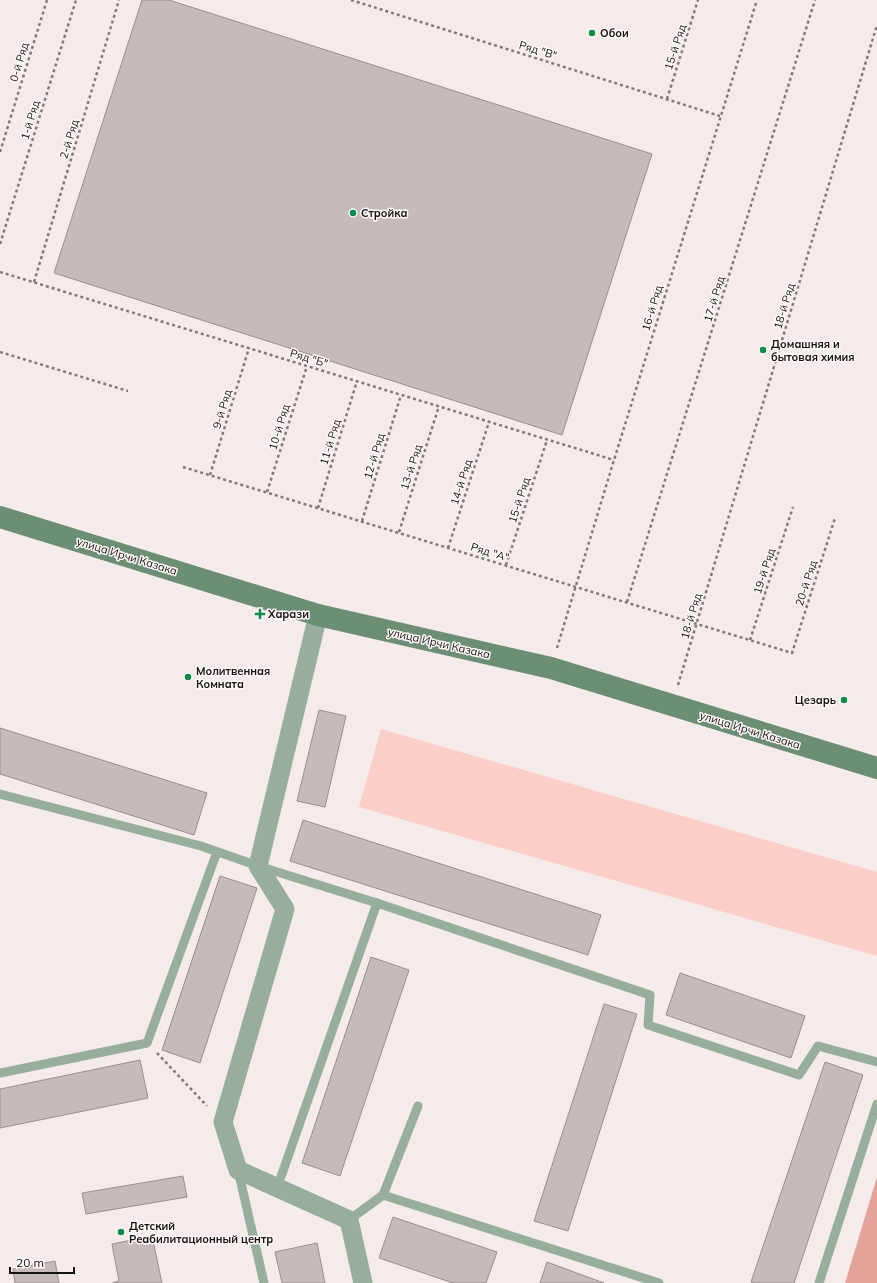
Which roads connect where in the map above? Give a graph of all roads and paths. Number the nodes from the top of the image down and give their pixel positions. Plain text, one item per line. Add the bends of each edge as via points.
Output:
1 (47, 0) edge
2 (76, 0) edge
3 (119, 0) edge
4 (351, 0) edge
5 (698, 0) edge
6 (756, 0) edge
7 (815, 0) edge
8 (877, 25) edge
9 (667, 99) junction
10 (720, 116) junction
11 (0, 152) edge
12 (2, 234) edge
13 (0, 244) edge
14 (0, 272) edge
15 (34, 282) junction
16 (249, 348) junction
17 (0, 352) edge
18 (307, 366) junction
19 (357, 381) junction
20 (128, 391) dead end
21 (401, 395) junction
22 (439, 406) junction
23 (489, 422) junction
24 (547, 440) junction
25 (614, 460) junction
26 (183, 467) dead end
27 (210, 475) junction
28 (267, 492) junction
29 (793, 507) dead end
30 (318, 508) junction
31 (0, 518) edge
32 (835, 518) dead end
33 (362, 521) junction
34 (398, 532) junction
35 (448, 548) junction
36 (506, 565) junction
37 (575, 586) junction
38 (627, 602) junction
39 (318, 615) junction
40 (697, 624) junction
41 (750, 640) junction
42 (792, 653) joint
43 (686, 660) dead end
44 (551, 668) junction
45 (877, 768) edge
46 (0, 794) edge
47 (217, 852) junction
48 (258, 866) junction
49 (377, 904) junction
50 (147, 1043) junction
51 (877, 1062) edge
52 (0, 1073) edge
53 (877, 1104) edge
54 (418, 1106) dead end
55 (223, 1122) junction
56 (238, 1170) junction
57 (277, 1188) junction
58 (383, 1195) junction
59 (349, 1220) junction
60 (264, 1283) edge
61 (363, 1283) edge
62 (659, 1283) edge
63 (819, 1283) edge

1 - 11 path, 0-й Ряд
2 - 12 path, 1-й Ряд
3 - 15 path, 2-й Ряд
4 - 9 path, Ряд "В"
5 - 9 path, 15-й Ряд
6 - 10 path, 16-й Ряд
7 - 38 path, 17-й Ряд
8 - 40 path, 18-й Ряд
9 - 10 path, Ряд "В"
10 - 25 path, 16-й Ряд
12 - 13 path, 1-й Ряд
14 - 15 path, Ряд "Б"
15 - 16 path, Ряд "Б"
16 - 18 path, Ряд "Б"
16 - 27 path, 9-й Ряд
17 - 20 path
18 - 19 path, Ряд "Б"
18 - 28 path, 10-й Ряд
19 - 21 path, Ряд "Б"
19 - 30 path, 11-й Ряд
21 - 22 path, Ряд "Б"
21 - 33 path, 12-й Ряд
22 - 23 path, Ряд "Б"
22 - 34 path, 13-й Ряд
23 - 24 path, Ряд "Б"
23 - 35 path, 14-й Ряд
24 - 25 path, Ряд "Б"
24 - 36 path, 15-й Ряд
25 - 37 path, 16-й Ряд
26 - 27 path, Ряд "А"
27 - 28 path, Ряд "А"
28 - 30 path, Ряд "А"
29 - 41 path, 19-й Ряд
30 - 33 path, Ряд "А"
31 - 39 main road, улица Ирчи Казака
32 - 42 path, 20-й Ряд
33 - 34 path, Ряд "А"
34 - 35 path, Ряд "А"
35 - 36 path, Ряд "А"
36 - 37 path, Ряд "А"
37 - 38 path, Ряд "А"
37 - 44 path, 16-й Ряд
38 - 40 path, Ряд "А"
39 - 44 main road, улица Ирчи Казака
39 - 48 street
40 - 41 path, Ряд "А"
40 - 43 path, 18-й Ряд
41 - 42 path, Ряд "А"
44 - 45 main road, улица Ирчи Казака
46 - 47 lane
47 - 48 lane
47 - 50 lane
48 - 49 lane
48 - 55 street via 285,909
49 - 51 lane via 650,995 648,1025 799,1075 818,1046
49 - 57 lane
50 - 52 lane
50 - 55 path
53 - 63 lane
54 - 58 lane
55 - 56 street
56 - 57 street
56 - 60 lane
57 - 59 street
58 - 59 lane
58 - 62 lane
59 - 61 street

